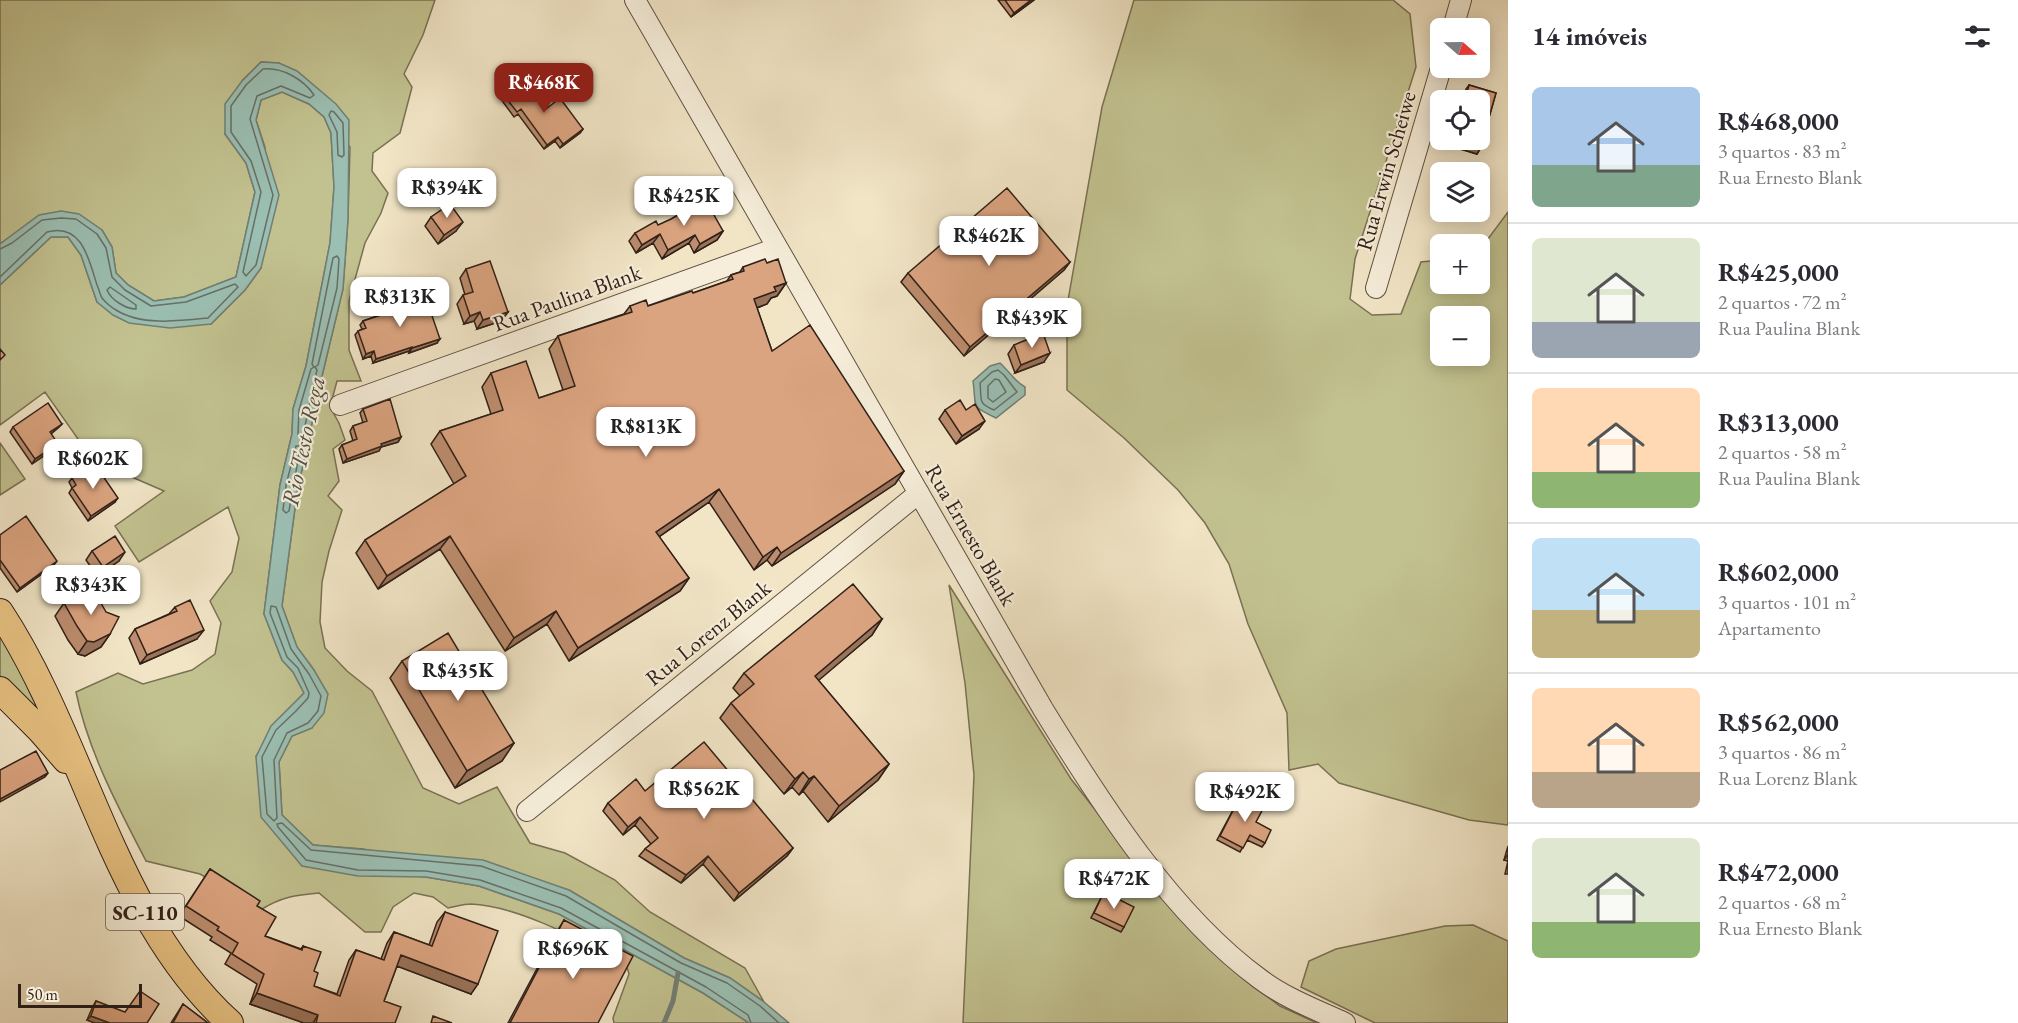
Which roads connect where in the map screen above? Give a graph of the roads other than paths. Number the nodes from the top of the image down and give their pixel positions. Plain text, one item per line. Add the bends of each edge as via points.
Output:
1 (635, 0) edge
2 (1461, 0) edge
3 (1456, 18) edge
4 (1438, 78) edge
5 (777, 248) junction
6 (1376, 288) dead end
7 (340, 405) dead end
8 (919, 493) junction
9 (2, 618) edge
10 (0, 690) edge
11 (86, 785) junction
12 (527, 811) dead end
13 (230, 1023) edge
14 (1345, 1023) edge

1 - 5 street, Rua Ernesto Blank
2 - 3 street
4 - 6 street, Rua Erwin Scheiwe
5 - 7 street, Rua Paulina Blank
5 - 8 street, Rua Ernesto Blank
8 - 12 street, Rua Lorenz Blank
8 - 14 street, Rua Ernesto Blank via 1070,753 1169,891 1200,926 1260,979
9 - 11 main road, SC-110 via 47,695
10 - 11 main road, SC-110
11 - 13 main road, SC-110 via 139,901 167,949 203,996

